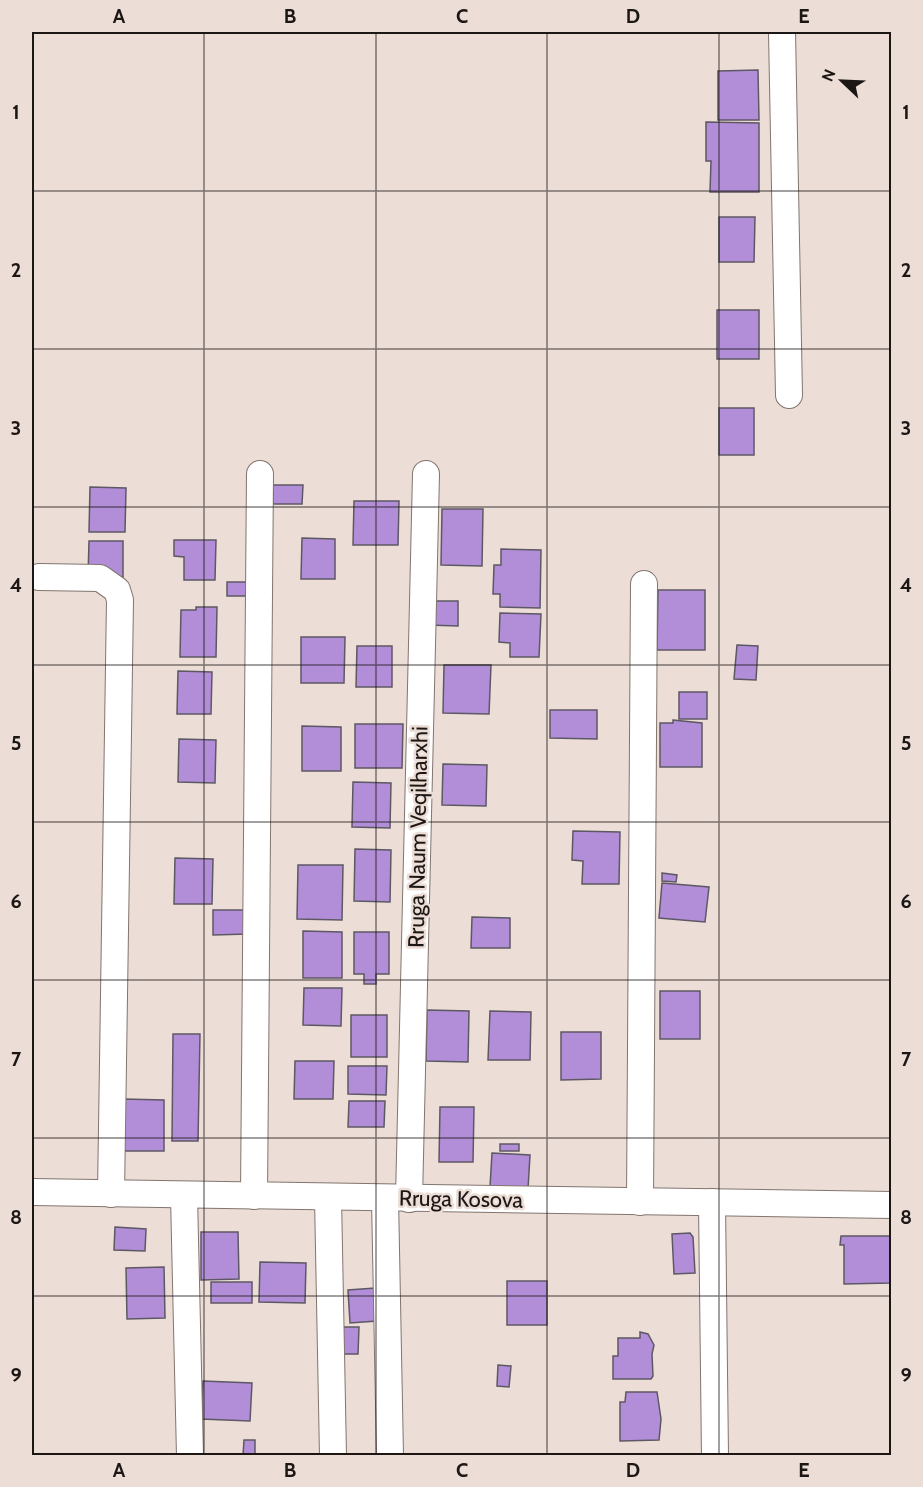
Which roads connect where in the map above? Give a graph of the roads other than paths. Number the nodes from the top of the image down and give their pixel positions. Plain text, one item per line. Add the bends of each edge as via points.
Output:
1 (782, 32) edge
2 (789, 395) dead end
3 (260, 474) dead end
4 (426, 474) dead end
5 (39, 577) dead end
6 (644, 584) dead end
7 (32, 1192) edge
8 (111, 1194) junction
9 (184, 1196) junction
10 (254, 1196) junction
11 (328, 1197) junction
12 (397, 1199) junction
13 (640, 1202) junction
14 (712, 1202) junction
15 (891, 1205) edge
16 (190, 1455) edge
17 (333, 1455) edge
18 (390, 1455) edge
19 (715, 1455) edge

1 - 2 street
3 - 10 street
4 - 12 street, Rruga Naum Veqilharxhi
5 - 8 street via 100,578 117,590 120,600
6 - 13 street
7 - 8 street, Rruga Kosova
8 - 9 street, Rruga Kosova
9 - 10 street, Rruga Kosova
9 - 16 street
10 - 11 street, Rruga Kosova
11 - 12 street, Rruga Kosova
11 - 17 street
12 - 13 street, Rruga Kosova
12 - 18 street, Rruga Naum Veqilharxhi
13 - 14 street, Rruga Kosova
14 - 15 street, Rruga Kosova
14 - 19 street

